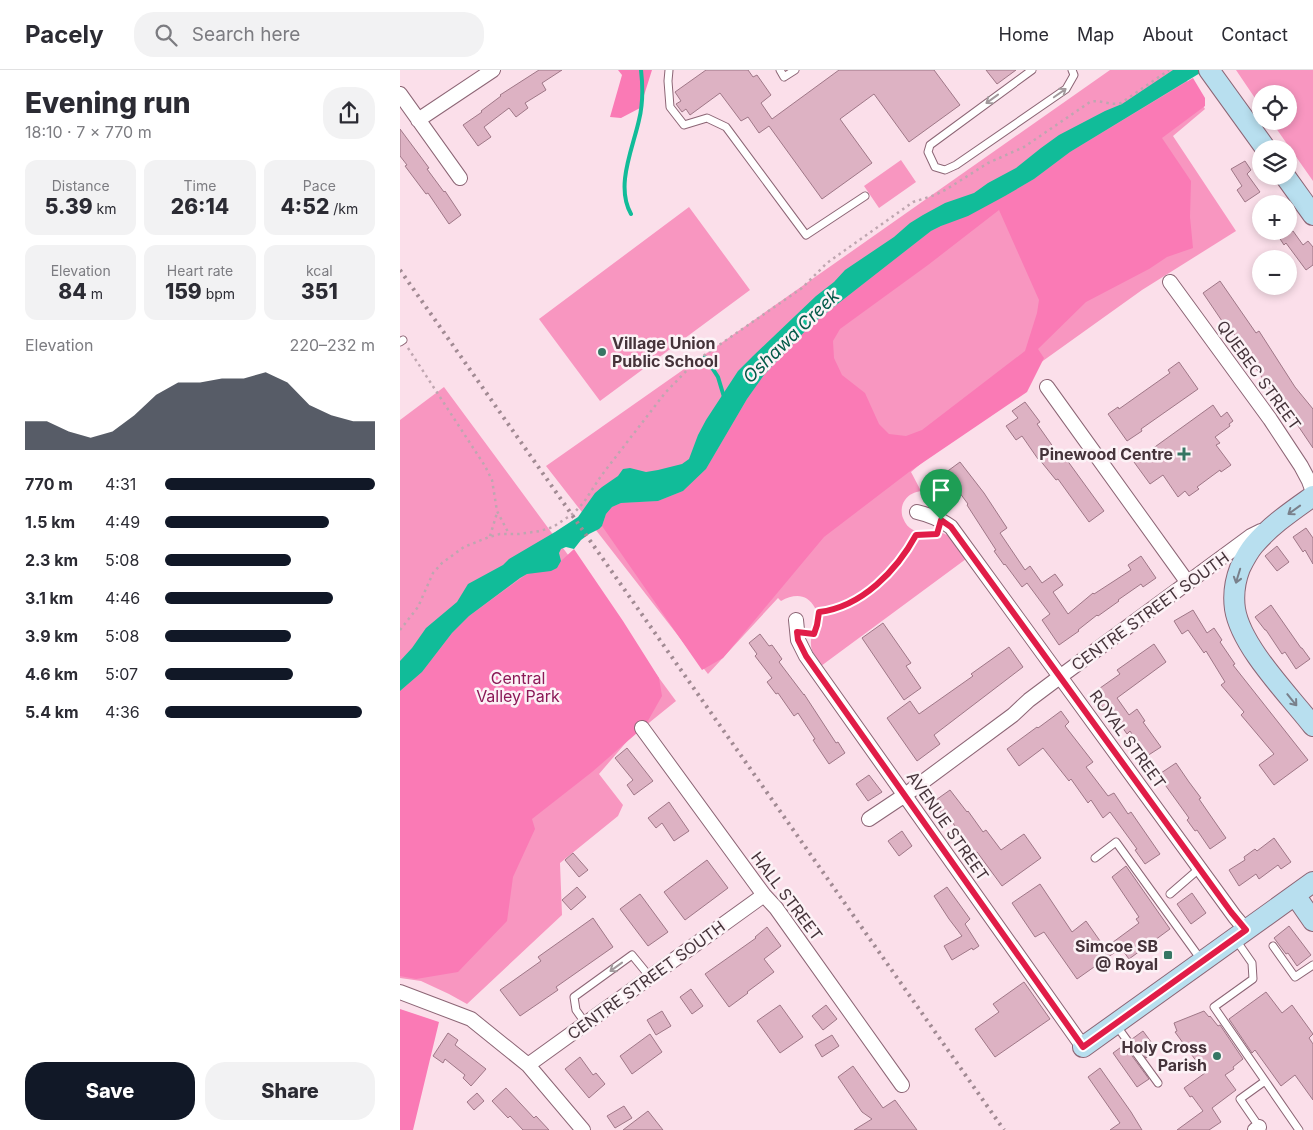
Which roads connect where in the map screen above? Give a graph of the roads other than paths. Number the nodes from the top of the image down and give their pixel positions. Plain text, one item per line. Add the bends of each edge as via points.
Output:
1 (493, 70) edge
2 (670, 70) edge
3 (780, 70) edge
4 (795, 70) edge
5 (1032, 70) edge
6 (1072, 70) edge
7 (1214, 76) edge
8 (400, 94) edge
9 (418, 120) junction
10 (1260, 140) edge
11 (460, 178) dead end
12 (1291, 185) edge
13 (865, 196) dead end
14 (1313, 215) edge
15 (1170, 282) dead end
16 (1047, 387) dead end
17 (1313, 492) edge
18 (1313, 496) edge
19 (917, 512) dead end
20 (1276, 523) junction
21 (1188, 583) junction
22 (797, 626) road end
23 (1061, 676) junction
24 (1313, 726) edge
25 (642, 728) dead end
26 (905, 795) junction
27 (869, 819) dead end
28 (1095, 858) dead end
29 (1200, 868) junction
30 (1313, 882) edge
31 (1170, 894) dead end
32 (764, 895) junction
33 (1294, 895) junction
34 (1313, 921) edge
35 (1240, 934) junction
36 (1273, 946) dead end
37 (1202, 961) junction
38 (1313, 965) edge
39 (650, 977) junction
40 (400, 992) edge
41 (586, 1024) junction
42 (1115, 1024) junction
43 (1083, 1047) joint
44 (528, 1065) junction
45 (1265, 1081) junction
46 (1158, 1083) dead end
47 (902, 1085) dead end
48 (1259, 1129) edge
49 (583, 1130) edge
50 (1299, 1130) edge

1 - 9 street
2 - 13 lane via 670,107 684,126 707,118 726,127 806,235
3 - 4 lane via 784,77
5 -> 6 lane via 930,145 928,152 935,167 945,170 956,165 1066,89 1074,75
7 - 10 main road
8 - 9 street
9 - 11 street
12 - 14 main road
15 - 17 street, QUEBEC STREET via 1270,419 1301,466
16 - 21 street
18 -> 20 main road, CENTRE STREET SOUTH
19 - 23 street, ROYAL STREET via 930,515 951,527
20 - 21 street, CENTRE STREET SOUTH via 1251,536
20 -> 24 main road via 1245,558 1234,591 1235,608 1244,635 1258,657
21 - 23 street, CENTRE STREET SOUTH
22 - 26 street, AVENUE STREET via 798,640 806,656
23 - 26 street, CENTRE STREET SOUTH
23 - 29 street, ROYAL STREET
25 - 32 street, HALL STREET
26 - 27 street, CENTRE STREET SOUTH
26 - 43 street, AVENUE STREET
28 - 37 lane via 1116,842
29 - 31 lane
29 - 35 street, ROYAL STREET via 1235,917
30 - 33 main road
32 - 39 street, CENTRE STREET SOUTH
32 - 47 street, HALL STREET
33 - 34 main road
33 - 35 main road
35 - 37 main road
35 - 45 lane via 1252,963 1253,979 1214,1007
36 - 38 lane via 1295,977
37 - 42 main road
39 - 41 street, CENTRE STREET SOUTH
39 -> 41 lane via 632,955 574,997 576,1010
40 - 44 street via 471,1019
41 - 44 street, CENTRE STREET SOUTH
42 - 43 main road
42 - 46 lane
44 - 49 street
45 - 48 lane via 1240,1100
45 - 50 lane

